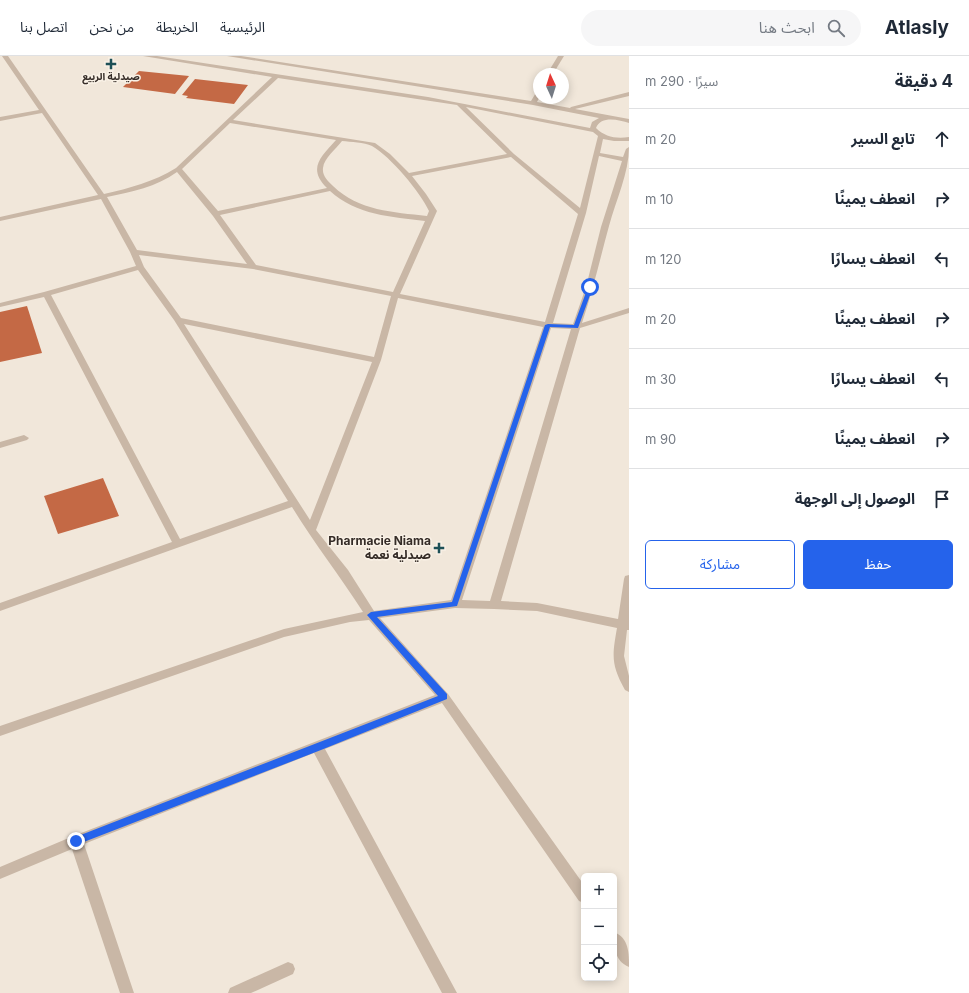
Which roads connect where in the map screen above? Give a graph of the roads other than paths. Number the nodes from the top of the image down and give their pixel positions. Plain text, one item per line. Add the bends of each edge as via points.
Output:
1 (5, 56) edge
2 (146, 56) edge
3 (230, 56) edge
4 (561, 56) edge
5 (554, 68) edge
6 (276, 77) junction
7 (629, 94) edge
8 (533, 103) edge
9 (459, 104) junction
10 (539, 104) edge
11 (569, 109) junction
12 (42, 111) junction
13 (610, 118) junction
14 (0, 119) edge
15 (629, 120) edge
16 (229, 121) junction
17 (598, 133) junction
18 (340, 139) junction
19 (629, 139) edge
20 (629, 149) edge
21 (598, 154) junction
22 (512, 155) junction
23 (628, 160) edge
24 (178, 169) junction
25 (407, 175) junction
26 (331, 189) junction
27 (102, 195) junction
28 (582, 213) junction
29 (216, 214) junction
30 (0, 219) edge
31 (430, 220) junction
32 (134, 252) junction
33 (140, 267) junction
34 (253, 267) junction
35 (46, 294) junction
36 (395, 296) junction
37 (0, 305) edge
38 (629, 310) edge
39 (178, 320) junction
40 (548, 325) junction
41 (576, 327) junction
42 (377, 360) junction
43 (24, 438) dead end
44 (0, 445) edge
45 (293, 503) junction
46 (311, 530) junction
47 (178, 544) junction
48 (629, 578) edge
49 (454, 604) junction
50 (494, 605) junction
51 (0, 607) edge
52 (371, 615) junction
53 (626, 625) edge
54 (629, 687) edge
55 (444, 697) junction
56 (0, 731) edge
57 (318, 748) junction
58 (76, 841) junction
59 (0, 873) edge
60 (581, 892) edge
61 (617, 943) edge
62 (629, 960) edge
63 (288, 968) dead end
64 (127, 993) edge
65 (235, 993) edge
66 (450, 993) edge

1 - 12 street
2 - 6 street
3 - 8 street
4 - 5 street
6 - 9 street
6 - 16 street
7 - 11 street
9 - 17 street via 526,115
9 - 22 street
10 - 11 street
11 - 13 street
12 - 14 street
12 - 27 street
13 - 15 street
13 - 17 street via 597,121 593,128
16 - 18 street
16 - 24 street
17 - 19 street via 616,139
17 - 21 street
18 - 25 street via 377,146
18 - 26 street via 320,167 321,178
20 - 23 street
21 - 23 street
21 - 28 street
22 - 25 street
22 - 28 street
23 - 41 street via 605,227 590,287
24 - 27 street via 150,185
24 - 29 street
25 - 31 street via 430,203 433,211
26 - 29 street
26 - 31 street via 357,207
27 - 30 street
27 - 32 street
28 - 40 street
29 - 34 street
31 - 36 street
32 - 33 street
32 - 34 street
33 - 35 street
33 - 39 street
34 - 36 street
35 - 37 street
35 - 47 street
36 - 40 street
36 - 42 street
38 - 41 street
39 - 42 street
39 - 45 street
40 - 41 street
40 - 49 street
41 - 50 street
42 - 46 street
43 - 44 street
45 - 46 street
45 - 47 street
46 - 52 street via 344,573
47 - 51 street
48 - 53 street
49 - 50 street
49 - 52 street
50 - 53 street via 549,609
52 - 55 street
52 - 56 street via 284,633
53 - 54 street via 618,644 618,656 622,674
55 - 57 street
55 - 60 street
57 - 58 street
57 - 66 street
58 - 59 street
58 - 64 street
61 - 62 street
63 - 65 street

